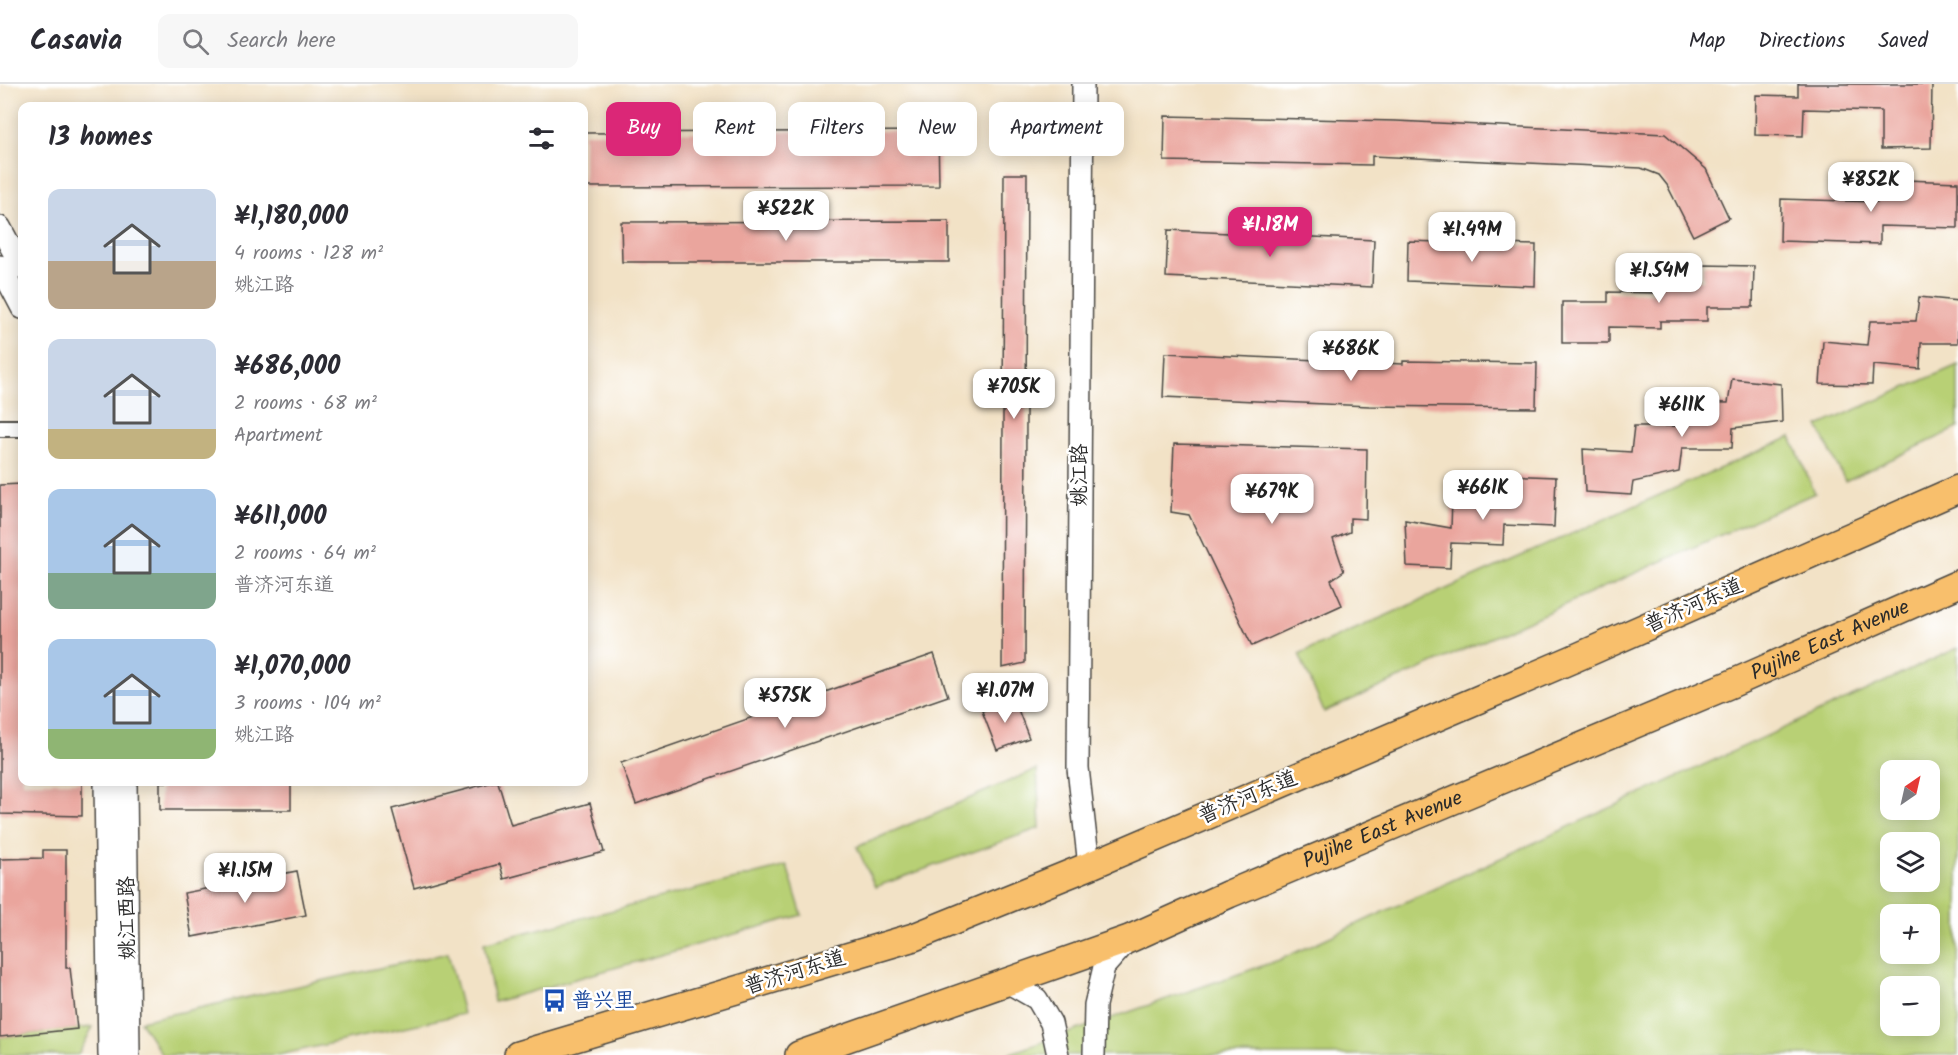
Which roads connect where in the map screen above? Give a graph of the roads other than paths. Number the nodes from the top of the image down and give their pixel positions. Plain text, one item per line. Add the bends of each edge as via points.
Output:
1 (1083, 84) edge
2 (0, 227) edge
3 (18, 261) edge
4 (0, 266) edge
5 (18, 300) edge
6 (0, 428) edge
7 (18, 428) edge
8 (1958, 489) edge
9 (1958, 584) edge
10 (105, 786) edge
11 (126, 786) edge
12 (1089, 866) junction
13 (1129, 939) junction
14 (1007, 982) junction
15 (109, 1055) edge
16 (129, 1055) edge
17 (518, 1055) edge
18 (799, 1055) edge
19 (1058, 1055) edge
20 (1094, 1055) edge

1 - 12 street, 姚江路 via 1078,768
2 - 3 street
4 - 5 street
6 - 7 street
8 - 12 main road, 普济河东道
9 - 13 main road, Pujihe East Avenue
10 - 15 street, 姚江西路
11 - 16 street, 姚江西路
12 - 17 main road, 普济河东道 via 914,937
13 - 14 main road, Pujihe East Avenue
13 - 20 street via 1104,967 1095,1005
14 - 18 main road, Pujihe East Avenue
14 - 19 street via 1037,999 1051,1023

